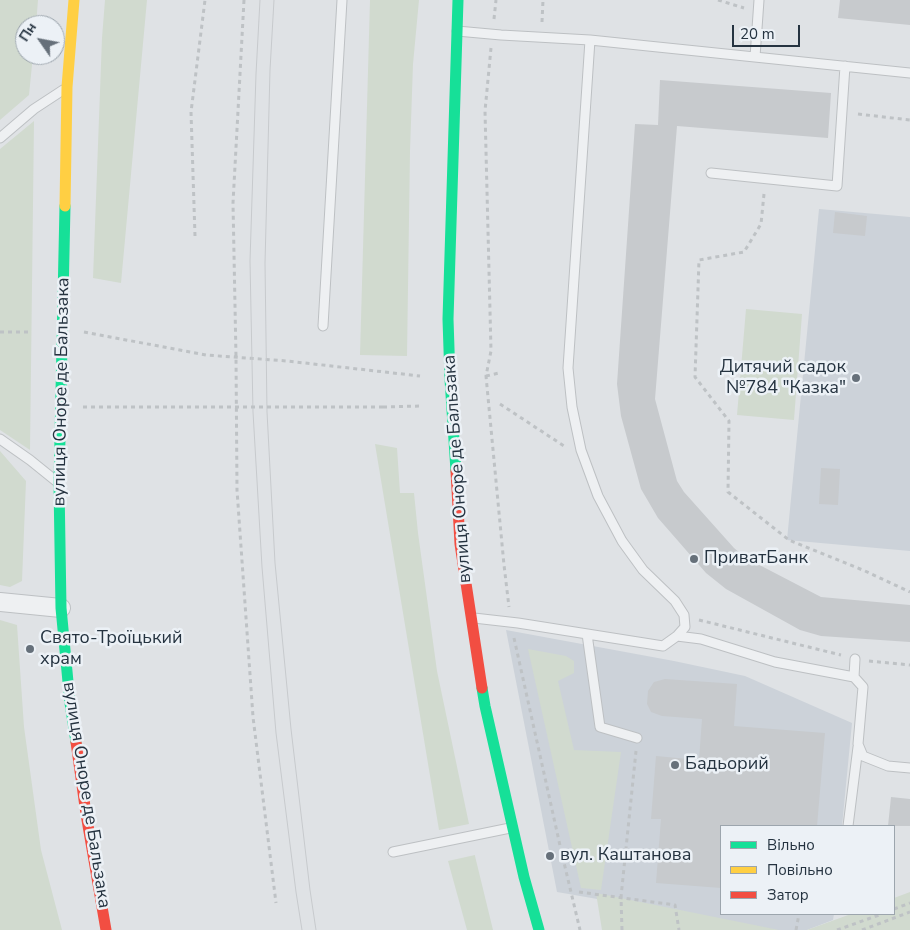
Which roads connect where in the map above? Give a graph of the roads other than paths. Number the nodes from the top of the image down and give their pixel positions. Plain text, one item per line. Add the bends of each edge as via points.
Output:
1 (74, 0) edge
2 (342, 0) edge
3 (458, 0) edge
4 (759, 0) edge
5 (457, 31) junction
6 (590, 40) junction
7 (755, 57) junction
8 (845, 66) junction
9 (910, 73) edge
10 (67, 87) junction
11 (0, 138) edge
12 (711, 173) dead end
13 (323, 326) dead end
14 (0, 439) edge
15 (59, 484) junction
16 (0, 602) edge
17 (61, 608) junction
18 (471, 618) junction
19 (588, 634) junction
20 (677, 636) junction
21 (855, 659) road end
22 (854, 677) junction
23 (637, 738) road end
24 (858, 744) junction
25 (910, 768) edge
26 (848, 825) edge
27 (513, 828) junction
28 (393, 852) dead end
29 (106, 930) edge
30 (539, 930) edge

1 - 10 main road, вулиця Оноре де Бальзака
2 - 13 lane
3 - 5 main road, вулиця Оноре де Бальзака
4 - 7 lane
5 - 6 lane
5 - 18 main road, вулиця Оноре де Бальзака via 449,369 460,544
6 - 7 lane
6 - 20 lane via 568,368 572,407 584,459 598,496 622,541 643,570 675,601 684,615 685,627
7 - 8 lane
8 - 9 lane
8 - 12 lane via 837,186
10 - 11 lane
10 - 15 main road, вулиця Оноре де Бальзака
14 - 15 lane
15 - 17 main road, вулиця Оноре де Бальзака
16 - 17 street
17 - 29 main road, вулиця Оноре де Бальзака via 70,703
18 - 19 lane
18 - 27 main road, вулиця Оноре де Бальзака via 485,706
19 - 20 lane via 663,646
19 - 23 lane via 600,727
20 - 22 lane via 701,639 775,662
21 - 22 lane
22 - 24 lane via 863,687
24 - 25 lane via 863,756 888,766
24 - 26 lane
27 - 28 lane
27 - 30 main road, вулиця Оноре де Бальзака

